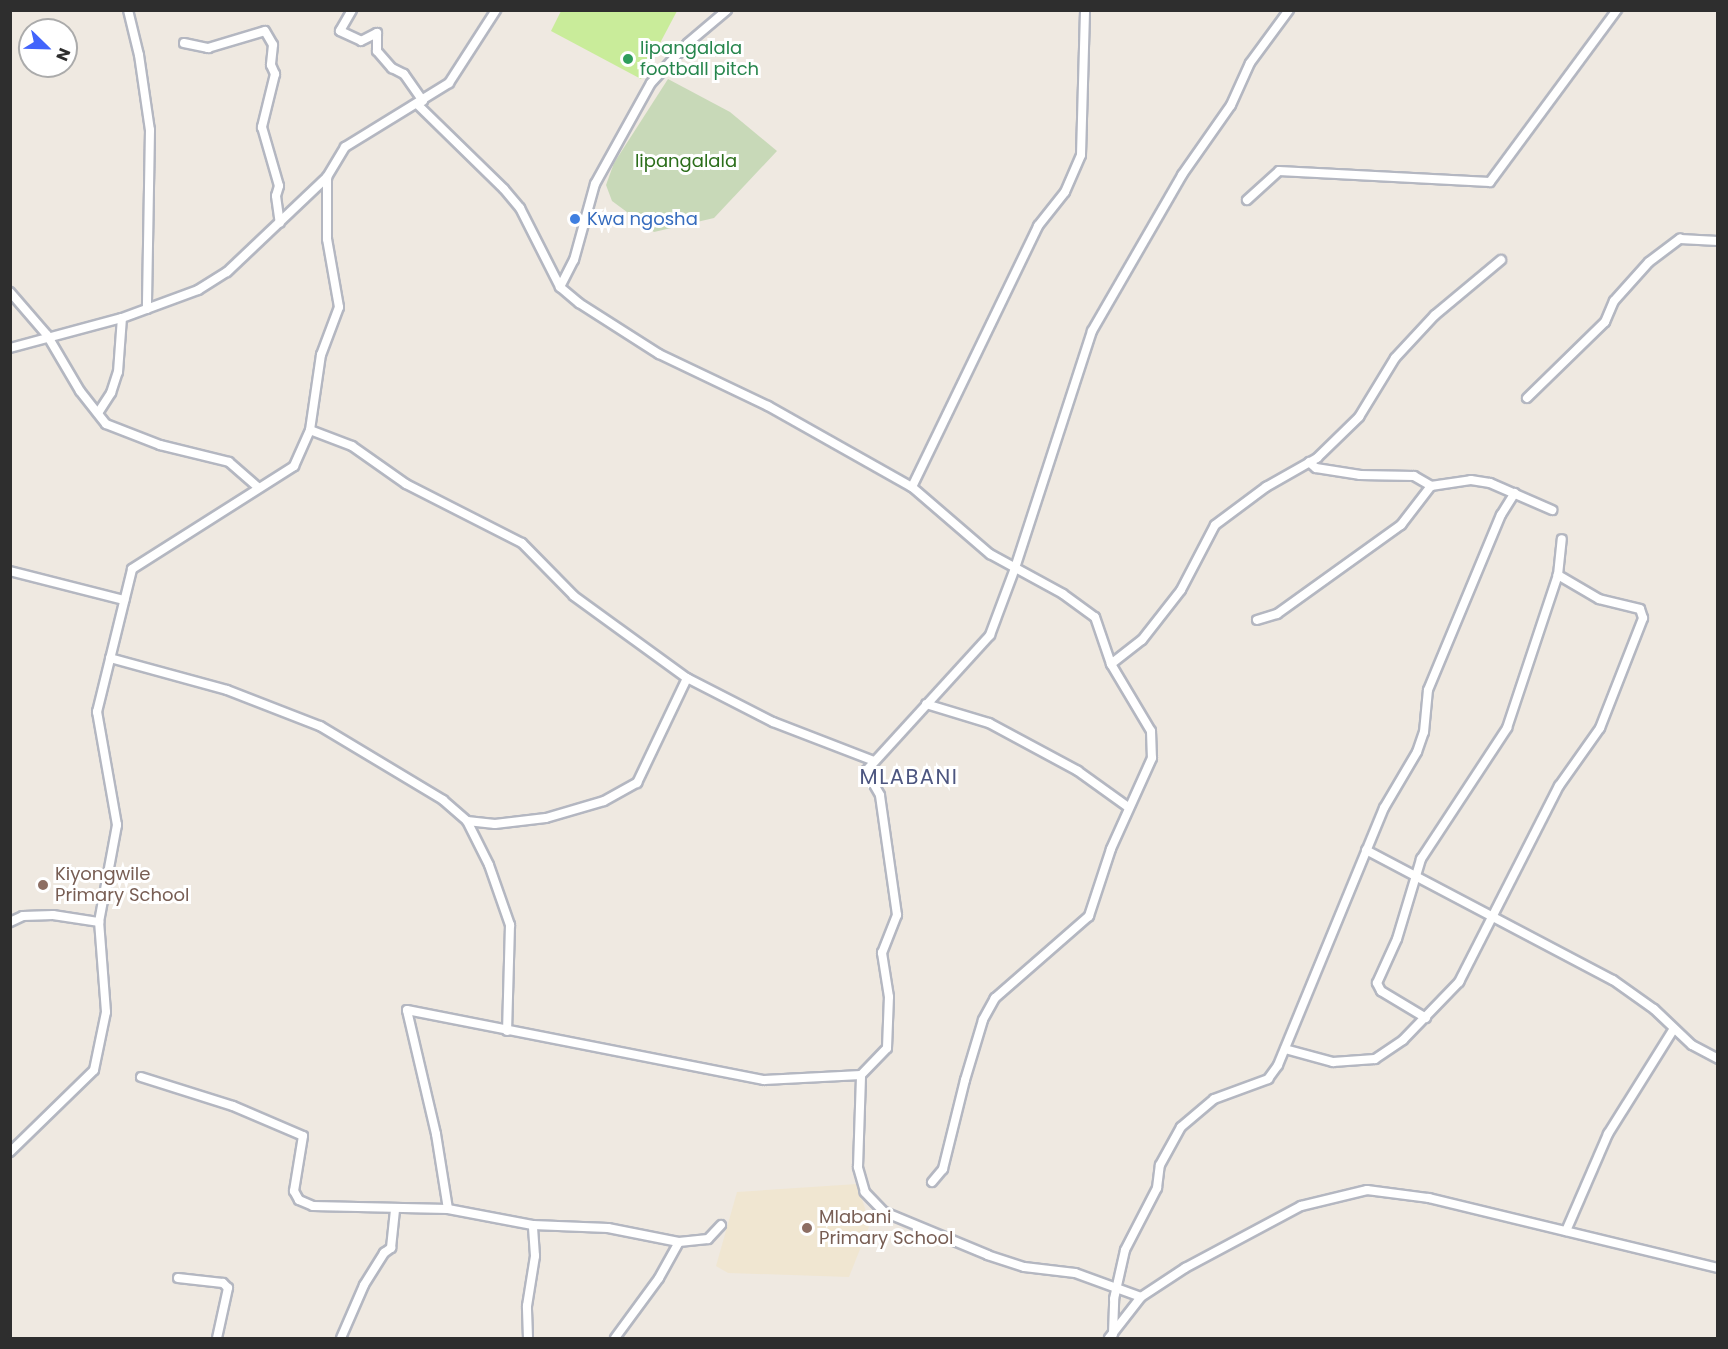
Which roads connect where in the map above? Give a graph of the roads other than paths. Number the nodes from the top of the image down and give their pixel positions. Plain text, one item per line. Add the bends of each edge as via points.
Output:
1 (128, 10) edge
2 (352, 10) edge
3 (496, 10) edge
4 (727, 10) edge
5 (1085, 10) edge
6 (1289, 10) edge
7 (1617, 10) edge
8 (184, 43) dead end
9 (420, 104) junction
10 (327, 177) junction
11 (1247, 200) dead end
12 (280, 223) junction
13 (1718, 241) edge
14 (1501, 260) dead end
15 (560, 287) junction
16 (10, 292) edge
17 (147, 309) junction
18 (122, 318) junction
19 (47, 336) junction
20 (10, 348) edge
21 (1527, 398) dead end
22 (98, 413) junction
23 (310, 430) junction
24 (1309, 462) junction
25 (1431, 486) junction
26 (258, 487) junction
27 (912, 488) junction
28 (1515, 493) junction
29 (1552, 510) dead end
30 (1562, 538) dead end
31 (1016, 568) junction
32 (10, 571) edge
33 (1558, 575) junction
34 (124, 600) junction
35 (1257, 620) dead end
36 (110, 658) junction
37 (1111, 664) junction
38 (687, 678) junction
39 (926, 704) junction
40 (874, 761) junction
41 (1128, 807) junction
42 (467, 820) junction
43 (1366, 850) junction
44 (1416, 875) junction
45 (1494, 916) junction
46 (10, 922) edge
47 (99, 922) junction
48 (1426, 1018) junction
49 (507, 1030) junction
50 (1673, 1030) junction
51 (1285, 1049) junction
52 (1718, 1059) edge
53 (861, 1075) junction
54 (141, 1077) dead end
55 (12, 1148) edge
56 (932, 1182) dead end
57 (448, 1209) junction
58 (395, 1210) junction
59 (533, 1225) junction
60 (721, 1225) dead end
61 (1566, 1231) junction
62 (679, 1242) junction
63 (1718, 1268) edge
64 (178, 1278) dead end
65 (1117, 1287) junction
66 (1141, 1297) junction
67 (1111, 1336) edge
68 (217, 1338) edge
69 (341, 1338) edge
70 (528, 1338) edge
71 (615, 1338) edge

1 - 17 street via 140,55 150,130
2 - 9 street via 340,31 361,41 377,33 377,51 392,68 404,74
3 - 9 street via 460,72
4 - 15 street via 688,43 651,83 595,184 574,260
5 - 27 street via 1082,155 1065,192 1038,226
6 - 31 street via 1250,63 1231,105 1182,175 1092,331
7 - 11 street via 1490,182 1279,171
8 - 12 street via 208,48 265,31 273,45 271,65 275,74 262,127 279,186 276,196
9 - 10 street via 369,128 345,147
9 - 15 street via 520,208
10 - 12 street
10 - 23 street via 326,222 339,307 321,355
12 - 17 street via 227,272 198,290
13 - 21 street via 1680,239 1649,262 1614,301 1605,322
14 - 24 street via 1434,315 1395,358 1359,417
15 - 27 street via 658,354 768,406
16 - 19 street
17 - 18 street
18 - 19 street
18 - 22 street via 118,372
19 - 20 street
19 - 22 street
22 - 26 street via 106,424 123,433 229,462
23 - 26 street via 294,466
23 - 38 street via 352,446 406,484 522,543 574,596
24 - 25 street via 1316,468 1360,475 1414,476
24 - 37 street via 1266,487 1215,525 1180,590 1142,640
25 - 28 street via 1471,480
25 - 35 street via 1401,525 1277,614
26 - 34 street via 132,569
27 - 31 street via 990,554
28 - 29 street
28 - 43 street via 1501,515 1428,690 1424,732 1417,752 1384,808
30 - 33 street
31 - 37 street via 1063,594 1095,618
31 - 39 street via 990,635
32 - 34 street
33 - 44 street via 1507,728 1433,837
33 - 45 street via 1599,599 1640,609 1643,618 1600,728 1559,786
34 - 36 street
36 - 42 street via 227,690 320,726 443,800
36 - 47 street via 97,712 117,825
37 - 41 street via 1151,731 1152,758
38 - 40 street via 773,723
38 - 42 street via 637,783 604,801 546,818 495,824
39 - 40 street
39 - 41 street via 989,723 1078,771
40 - 53 street via 866,771 880,795 897,915 882,953 889,997 887,1048
41 - 56 street via 1089,916 1041,962 995,998 983,1020 942,1169
42 - 49 street via 489,865 510,925
43 - 44 street
43 - 51 street
44 - 45 street
44 - 48 street via 1377,983 1381,991
45 - 48 street via 1459,982
45 - 50 street via 1613,980 1654,1009
46 - 47 street via 23,916 53,915
47 - 55 street via 106,1012 94,1070
48 - 51 street via 1388,1053 1365,1061 1333,1062
49 - 53 street via 764,1080
49 - 57 street via 407,1010 436,1134
50 - 52 street
50 - 61 street via 1608,1134
51 - 65 street via 1268,1079 1214,1100 1181,1127 1160,1165 1157,1188 1125,1250
53 - 65 street via 858,1167 866,1192 884,1212 1024,1267 1076,1273
54 - 58 street via 233,1106 303,1136 294,1191 299,1200 313,1206
57 - 58 street
57 - 59 street
58 - 69 street via 391,1248 364,1285
59 - 62 street via 608,1228
59 - 70 street via 535,1256 527,1306
60 - 62 street via 708,1239
61 - 63 street
61 - 66 street via 1429,1198 1367,1190 1301,1206 1185,1268
62 - 71 street via 659,1278
64 - 68 street via 223,1282 228,1288
65 - 66 street
65 - 67 street
66 - 67 street

